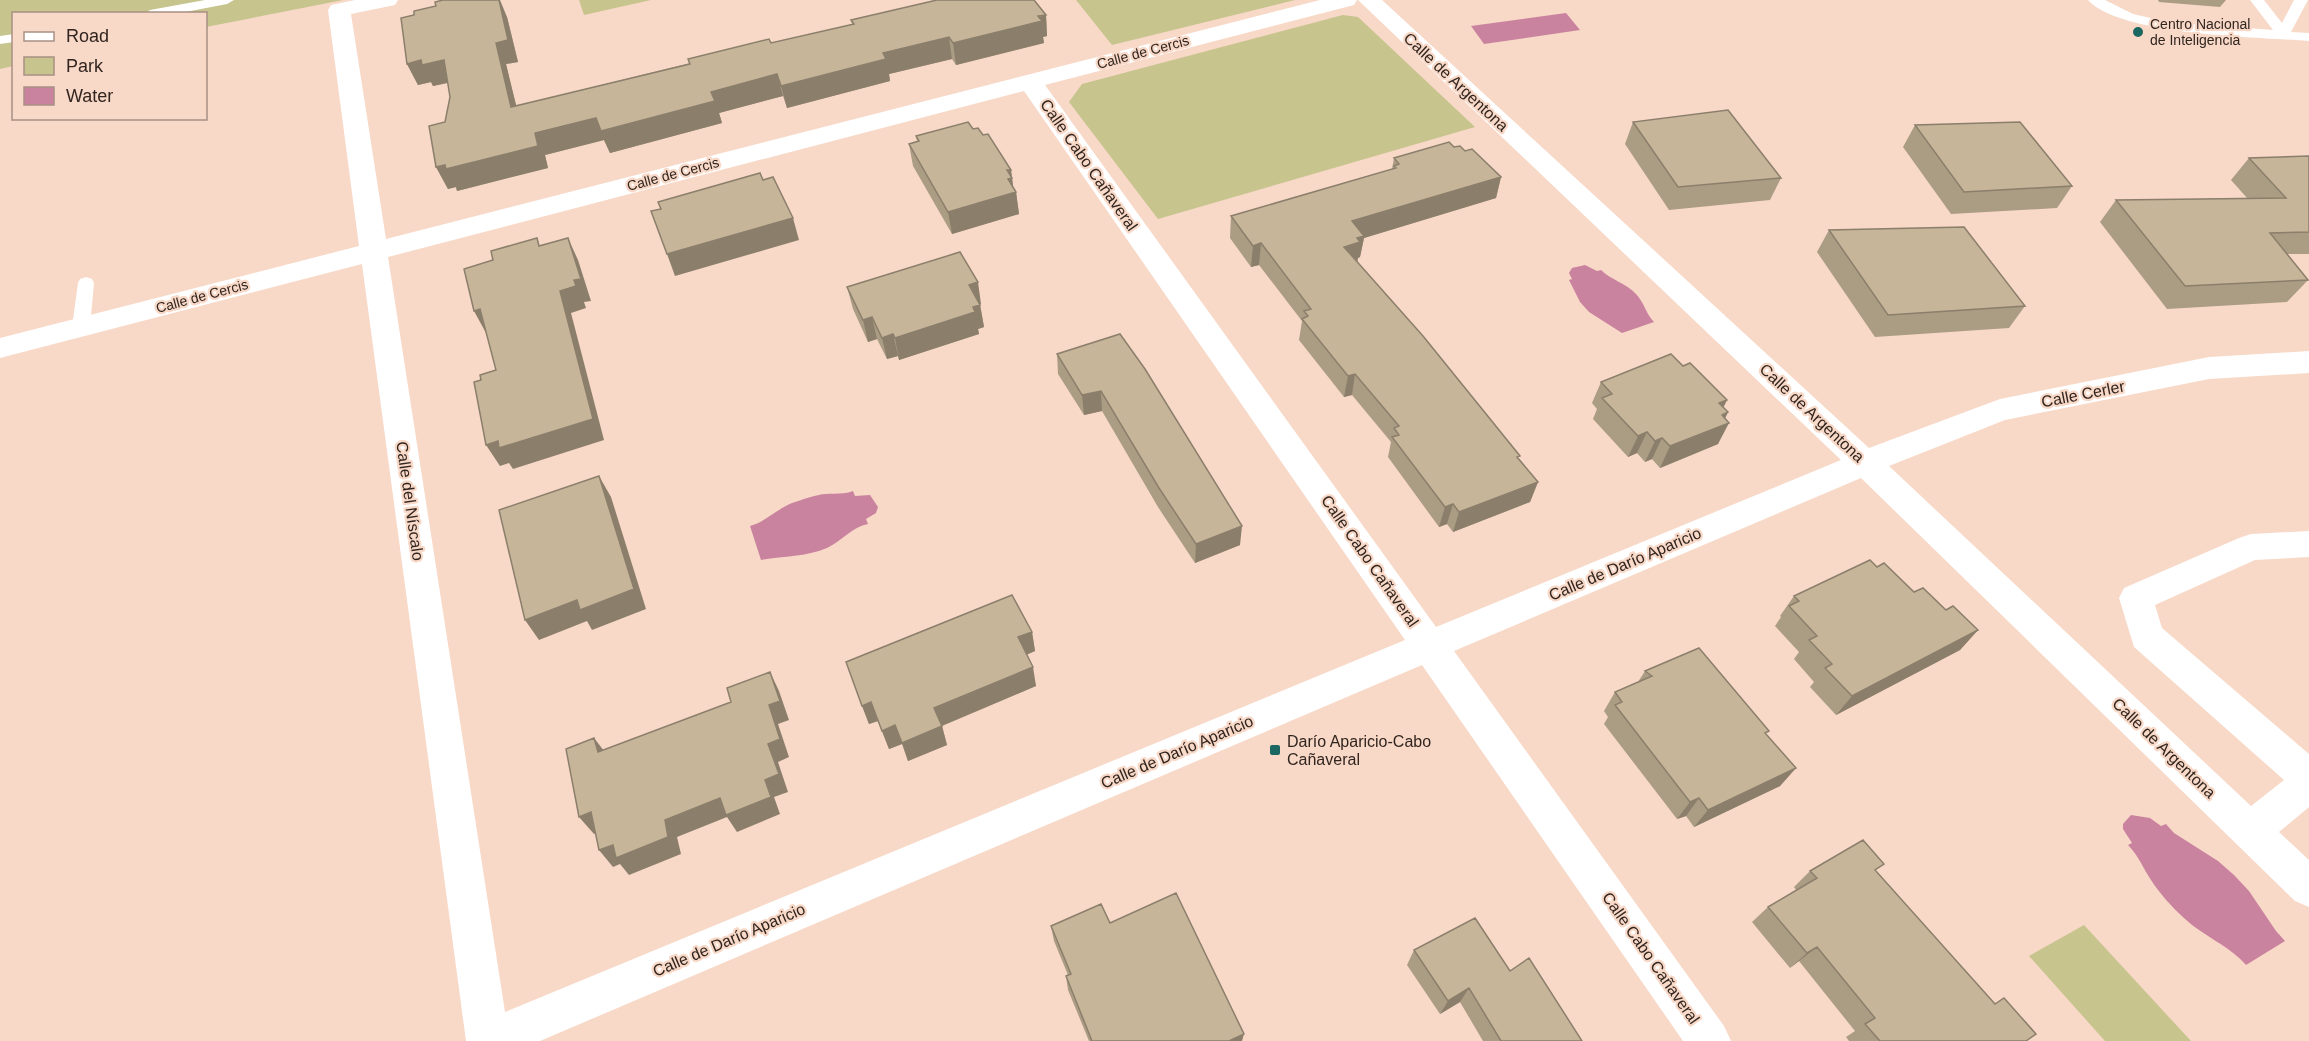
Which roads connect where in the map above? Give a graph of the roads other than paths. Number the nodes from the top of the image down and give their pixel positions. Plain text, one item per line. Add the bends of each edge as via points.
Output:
1 (227, 0) edge
2 (387, 0) edge
3 (1346, 0) edge
4 (1369, 0) edge
5 (2095, 0) edge
6 (2257, 0) edge
7 (2301, 0) edge
8 (161, 12) edge
9 (2283, 34) junction
10 (2309, 37) edge
11 (1030, 82) junction
12 (374, 251) junction
13 (86, 284) dead end
14 (81, 327) junction
15 (0, 348) edge
16 (2309, 362) edge
17 (1865, 463) junction
18 (2309, 544) edge
19 (1429, 646) junction
20 (2309, 778) edge
21 (2309, 783) edge
22 (2250, 831) junction
23 (2309, 887) edge
24 (488, 1041) edge
25 (1709, 1041) edge

1 - 8 lane
2 - 12 street, Calle del Níscalo via 339,10
3 - 11 street, Calle de Cercis
4 - 17 street, Calle de Argentona
5 - 9 lane via 2130,17 2168,26
6 - 9 lane
7 - 9 lane
9 - 10 lane
11 - 12 street, Calle de Cercis
11 - 19 street, Calle Cabo Cañaveral
12 - 14 street, Calle de Cercis
12 - 24 street, Calle del Níscalo
13 - 14 lane
14 - 15 street, Calle de Cercis
16 - 17 street, Calle Cerler via 2209,368 2001,410
17 - 19 street, Calle de Darío Aparicio
17 - 22 street, Calle de Argentona
18 - 20 street via 2251,548 2136,598 2147,636
19 - 24 street, Calle de Darío Aparicio
19 - 25 street, Calle Cabo Cañaveral
21 - 22 street
22 - 23 street, Calle de Argentona

